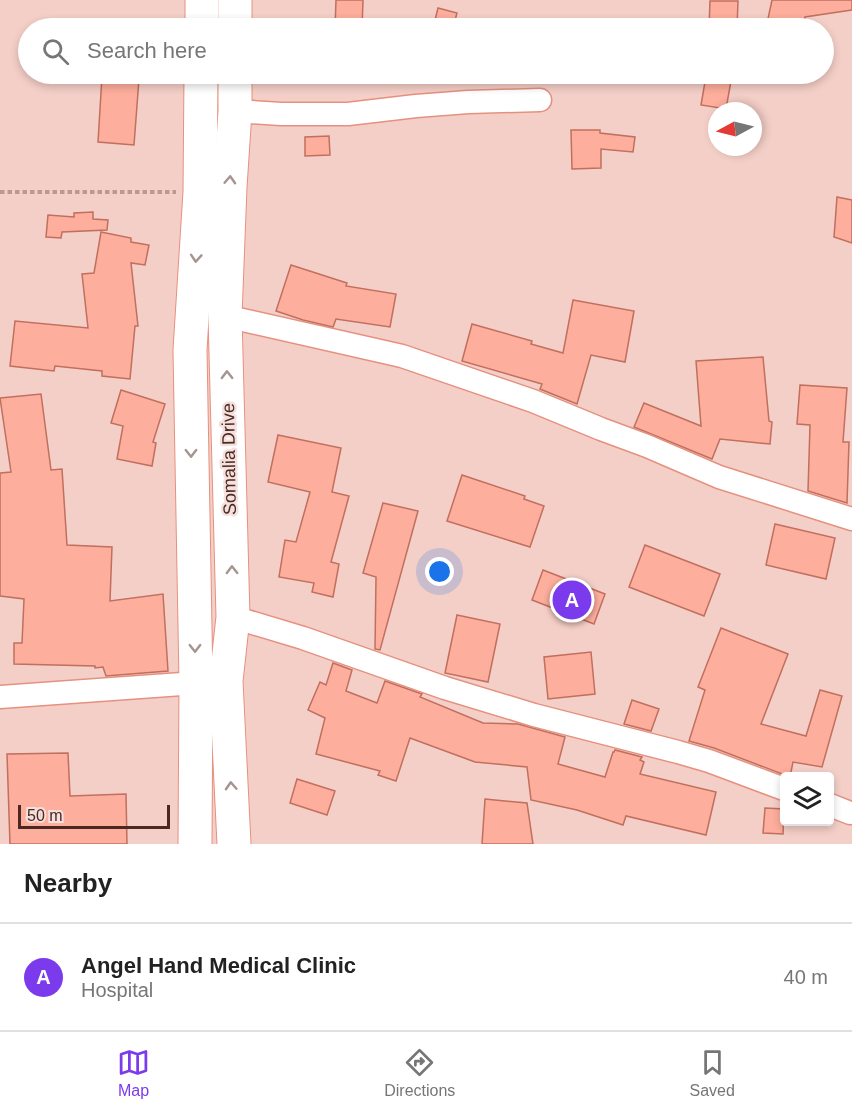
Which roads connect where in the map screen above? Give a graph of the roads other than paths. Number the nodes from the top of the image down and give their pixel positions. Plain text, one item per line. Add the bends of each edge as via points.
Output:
1 (202, 0) edge
2 (235, 0) edge
3 (202, 18) edge
4 (235, 18) edge
5 (201, 84) edge
6 (235, 84) edge
7 (540, 100) dead end
8 (234, 111) junction
9 (225, 316) junction
10 (852, 519) edge
11 (233, 617) junction
12 (211, 682) junction
13 (0, 697) edge
14 (780, 788) edge
15 (195, 844) edge
16 (234, 844) edge

1 - 3 main road
2 - 4 main road
5 -> 12 main road, Somalia Drive via 200,192 190,350
6 - 8 main road, Somalia Drive
7 - 8 street via 416,105 348,114
9 -> 8 main road, Somalia Drive
9 - 10 street via 402,356 533,401 719,477
11 -> 9 main road, Somalia Drive
11 - 12 main road, Somalia Drive
11 - 14 street via 445,688 709,761
12 - 13 street
12 - 15 main road, Somalia Drive
16 -> 12 main road, Somalia Drive

